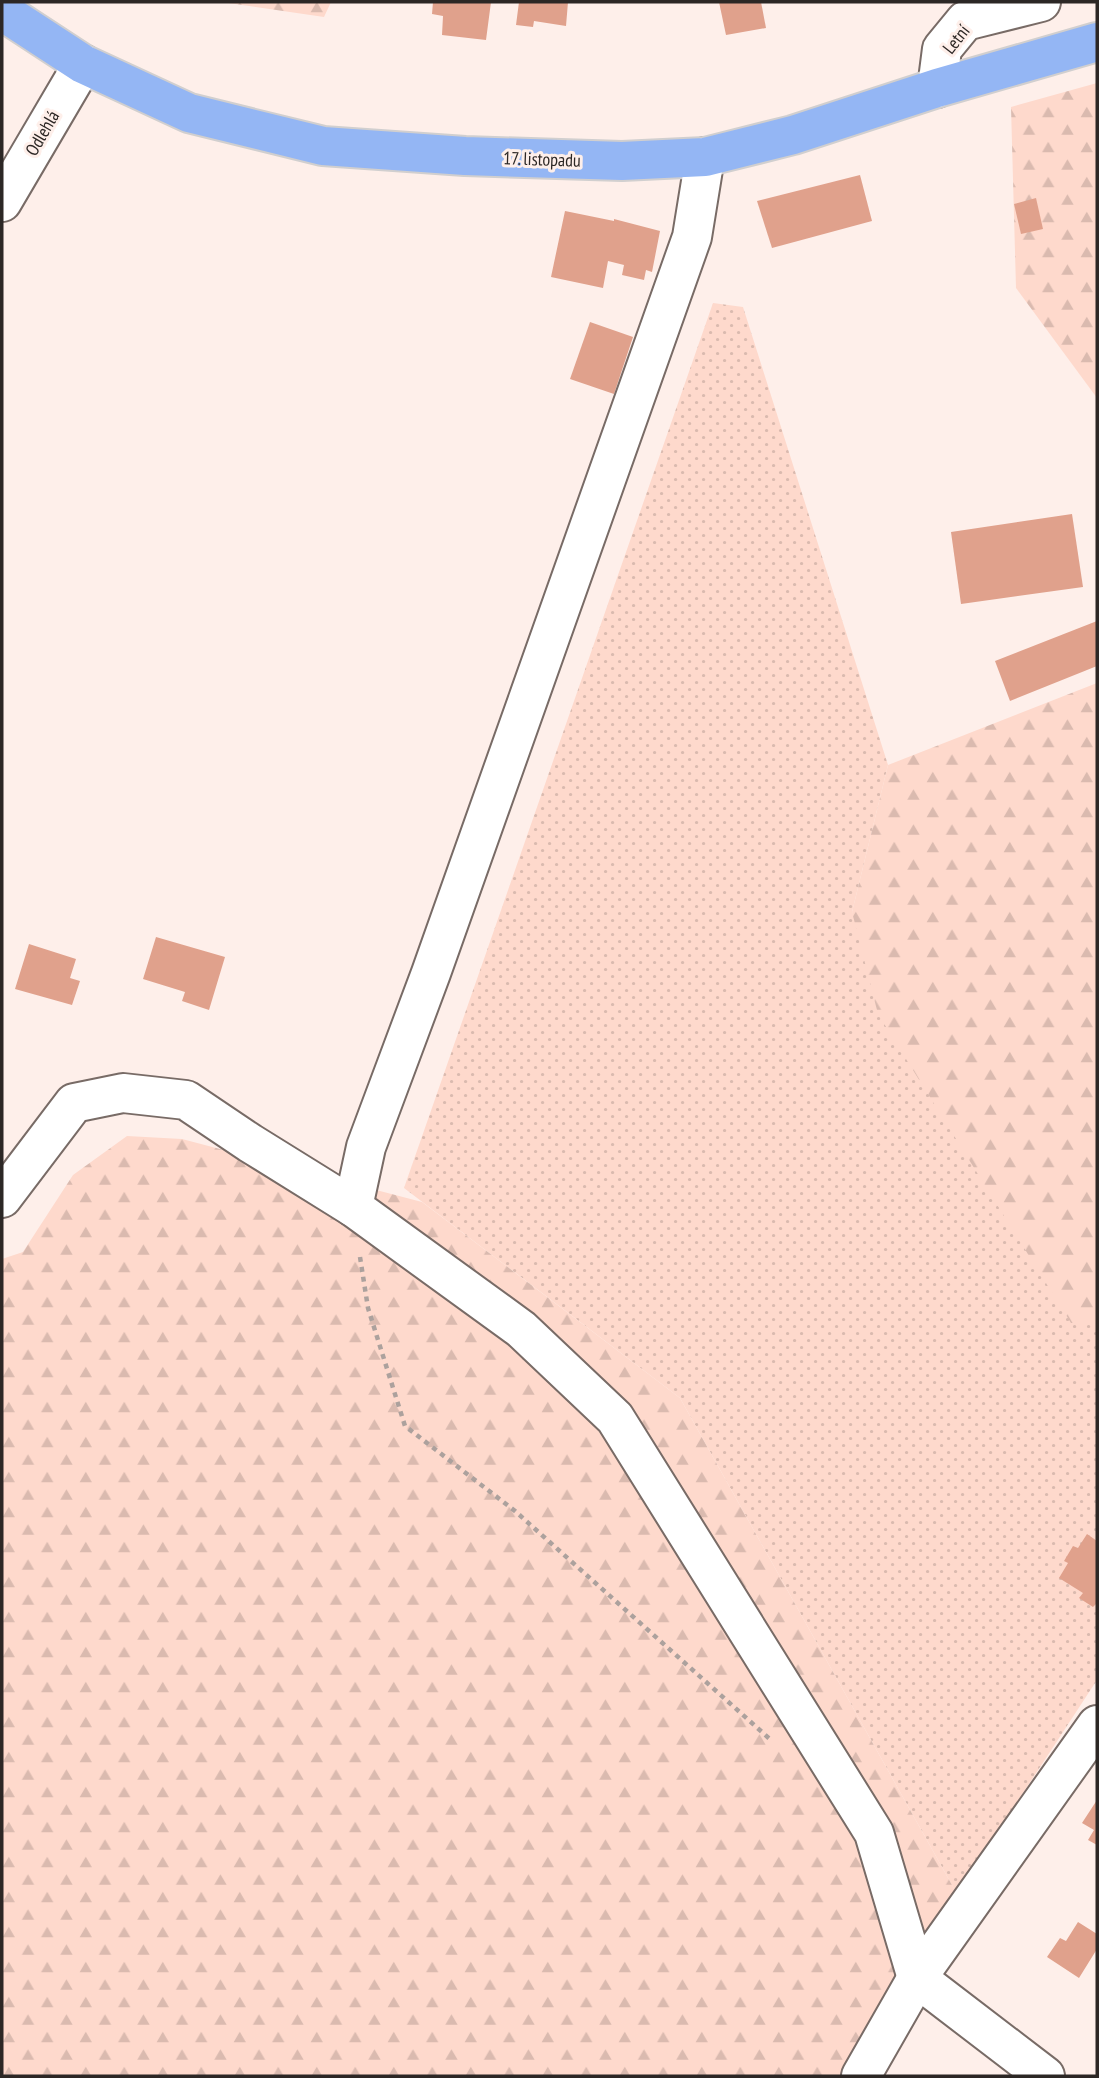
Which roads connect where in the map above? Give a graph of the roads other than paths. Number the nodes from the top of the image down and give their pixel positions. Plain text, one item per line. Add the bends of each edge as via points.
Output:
1 (1041, 2) edge
2 (2, 11) edge
3 (1097, 42) edge
4 (83, 64) junction
5 (937, 88) junction
6 (705, 157) junction
7 (2, 202) edge
8 (2, 1198) edge
9 (353, 1206) junction
10 (1097, 1725) edge
11 (916, 1978) junction
12 (861, 2076) edge
13 (1045, 2076) edge

1 - 5 street, Letní via 965,21 943,49
2 - 4 main road, 17. listopadu
3 - 5 main road, 17. listopadu
4 - 6 main road, 17. listopadu via 189,113 323,146 583,160
4 - 7 street, Odlehlá
5 - 6 main road, 17. listopadu via 793,135
6 - 9 street via 692,237 366,1147
8 - 9 street via 74,1104 123,1093 186,1100
9 - 11 street via 521,1329 615,1418 874,1833
10 - 11 street
11 - 12 street
11 - 13 street

